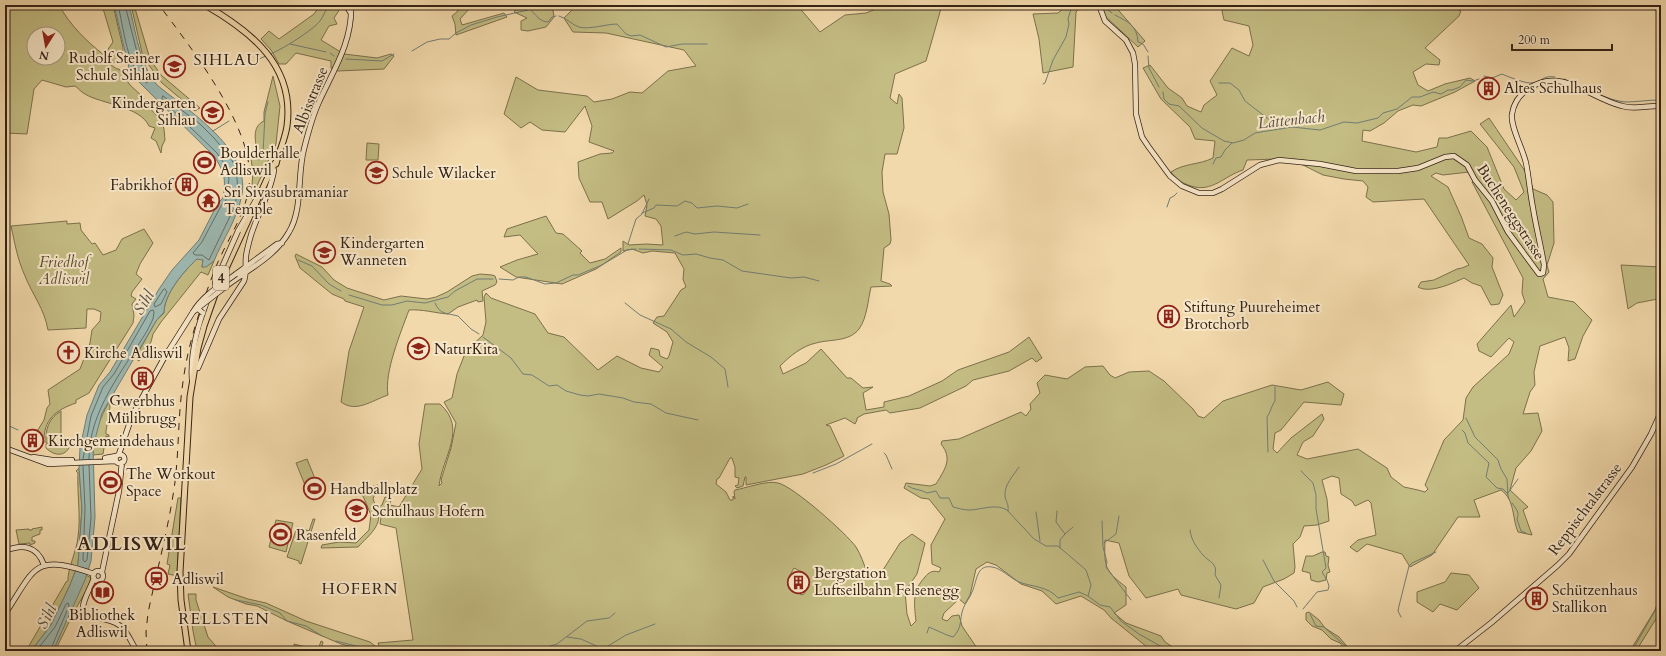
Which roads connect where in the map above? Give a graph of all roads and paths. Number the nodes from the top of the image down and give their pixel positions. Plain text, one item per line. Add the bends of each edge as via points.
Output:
1 (205, 5) edge
2 (346, 5) edge
3 (351, 5) edge
4 (1099, 5) edge
5 (350, 12) junction
6 (1661, 106) edge
7 (276, 162) junction
8 (274, 170) junction
9 (258, 197) junction
10 (246, 269) junction
11 (225, 287) junction
12 (217, 289) junction
13 (212, 292) junction
14 (207, 302) junction
15 (198, 309) junction
16 (193, 312) junction
17 (203, 313) junction
18 (198, 368) junction
19 (192, 385) junction
20 (191, 403) junction
21 (1661, 412) edge
22 (5, 448) edge
23 (119, 459) junction
24 (5, 551) edge
25 (44, 565) junction
26 (100, 571) junction
27 (94, 577) junction
28 (5, 614) edge
29 (137, 651) edge
30 (188, 651) edge
31 (1455, 651) edge

1 - 7 main road, 4 via 228,18 260,44 274,63 283,82 287,114 285,134
2 - 5 main road
3 - 5 main road, Albisstrasse
4 - 6 main road, Bucheneggstrasse via 1106,23 1126,40 1132,49 1135,64 1136,114 1142,137 1170,176 1182,186 1199,193 1213,193 1260,165 1279,160 1356,171 1398,171 1418,168 1454,156 1467,165 1492,201 1508,232 1539,274 1543,273 1544,269 1526,164 1512,120 1518,98 1534,85 1555,81 1622,106
5 - 10 main road, Albisstrasse via 350,27 345,45 317,106 304,150 296,219 282,243
7 - 8 main road, 4
7 - 9 main road, 4
8 - 10 main road via 273,179 252,232 246,256
8 - 18 main road, 4 via 221,286 207,327
9 - 12 main road, bridge via 251,205 216,279
9 - 19 main road, 4 via 213,298 200,342
10 - 11 main road, Albisstrasse
10 - 12 main road, Albisstrasse, bridge
10 - 18 main road via 244,281 230,299 212,332
11 - 12 main road, bridge
11 - 14 main road, Albisstrasse, bridge
12 - 13 main road, Albisstrasse, bridge
13 - 14 main road, bridge
13 - 16 main road, Albisstrasse, bridge
14 - 15 main road, Albisstrasse, bridge
14 - 17 main road, bridge
15 - 16 main road, Albisstrasse, bridge
15 - 17 main road, bridge
16 - 23 main road, Albisstrasse via 132,416
17 - 19 main road via 194,346
18 - 20 main road, 4
19 - 20 main road, 4
20 - 30 main road, 4 via 180,572
21 - 31 main road, Reppischtalstrasse via 1632,467 1569,554
22 - 23 main road via 48,464
23 - 26 main road, Albisstrasse via 119,491
24 - 25 main road via 16,547 29,548 39,555
25 - 27 main road via 67,567
25 - 28 main road via 31,574
26 - 27 main road
26 - 27 main road, Albisstrasse via 103,578
27 - 29 main road via 82,604 82,611 119,625

